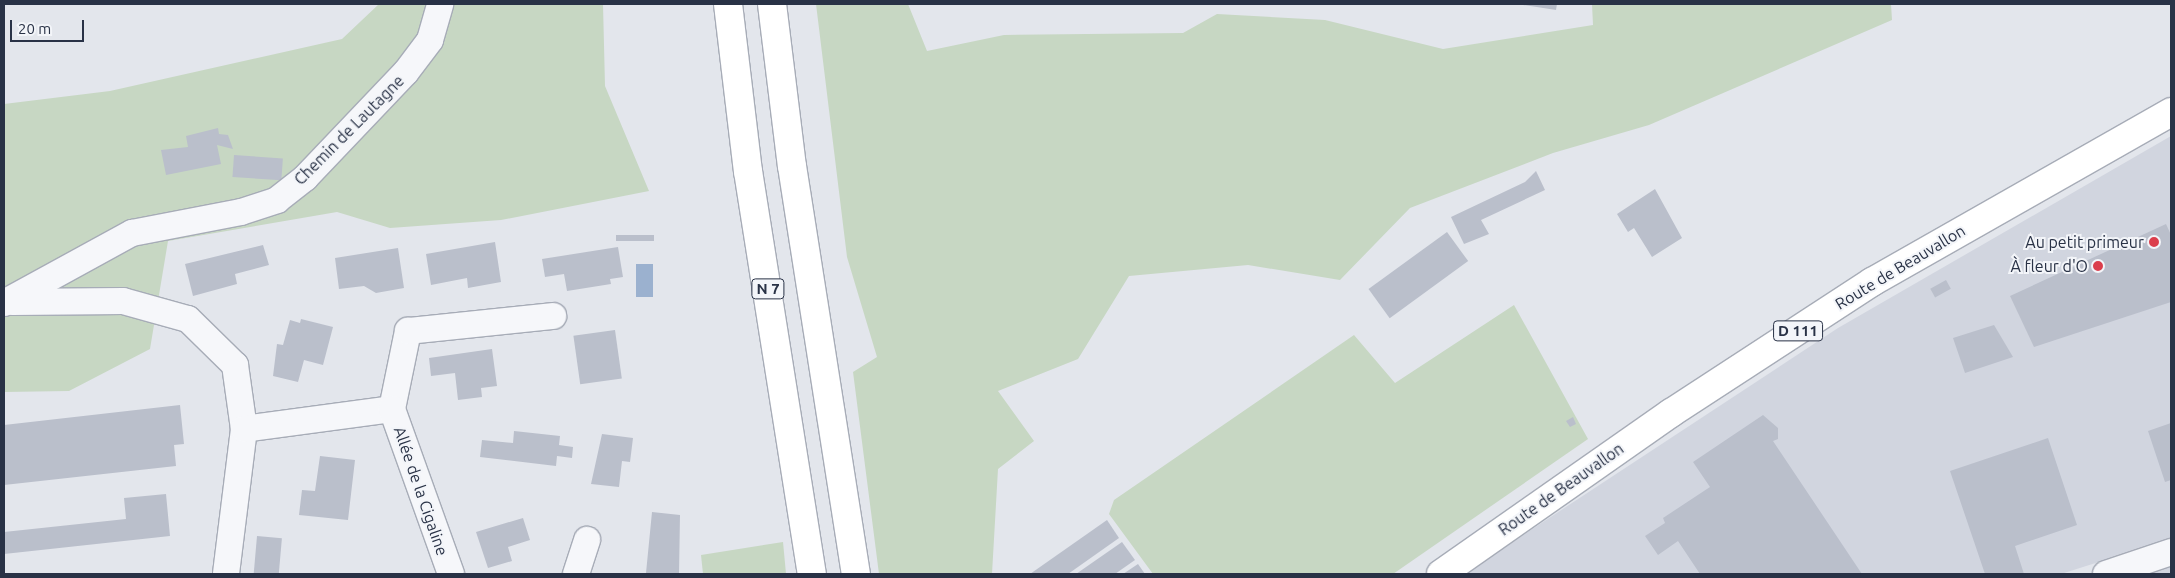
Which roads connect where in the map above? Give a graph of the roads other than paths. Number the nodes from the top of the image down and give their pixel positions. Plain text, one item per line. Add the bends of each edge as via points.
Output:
1 (440, 4) edge
2 (728, 4) edge
3 (772, 4) edge
4 (2171, 112) edge
5 (6, 303) edge
6 (553, 316) dead end
7 (392, 408) junction
8 (244, 429) junction
9 (587, 540) dead end
10 (2171, 552) edge
11 (226, 574) edge
12 (451, 574) edge
13 (576, 574) edge
14 (812, 574) edge
15 (856, 574) edge
16 (1441, 574) edge
17 (2106, 574) edge

1 - 5 street, Chemin de Lautagne via 430,40 406,72 305,178 277,200 241,212 132,233
2 - 14 main road, N 7 via 748,171
3 - 15 main road via 792,166
4 - 16 main road, Route de Beauvallon / D 111 via 1872,282 1671,413
5 - 8 street, Chemin de Lautagne via 123,301 188,319 235,366
6 - 7 street, Allée de la Cigaline via 408,331
7 - 8 street, Allée de la Cigaline
7 - 12 street, Allée de la Cigaline
8 - 11 street, Chemin de Lautagne
9 - 13 street
10 - 17 street

